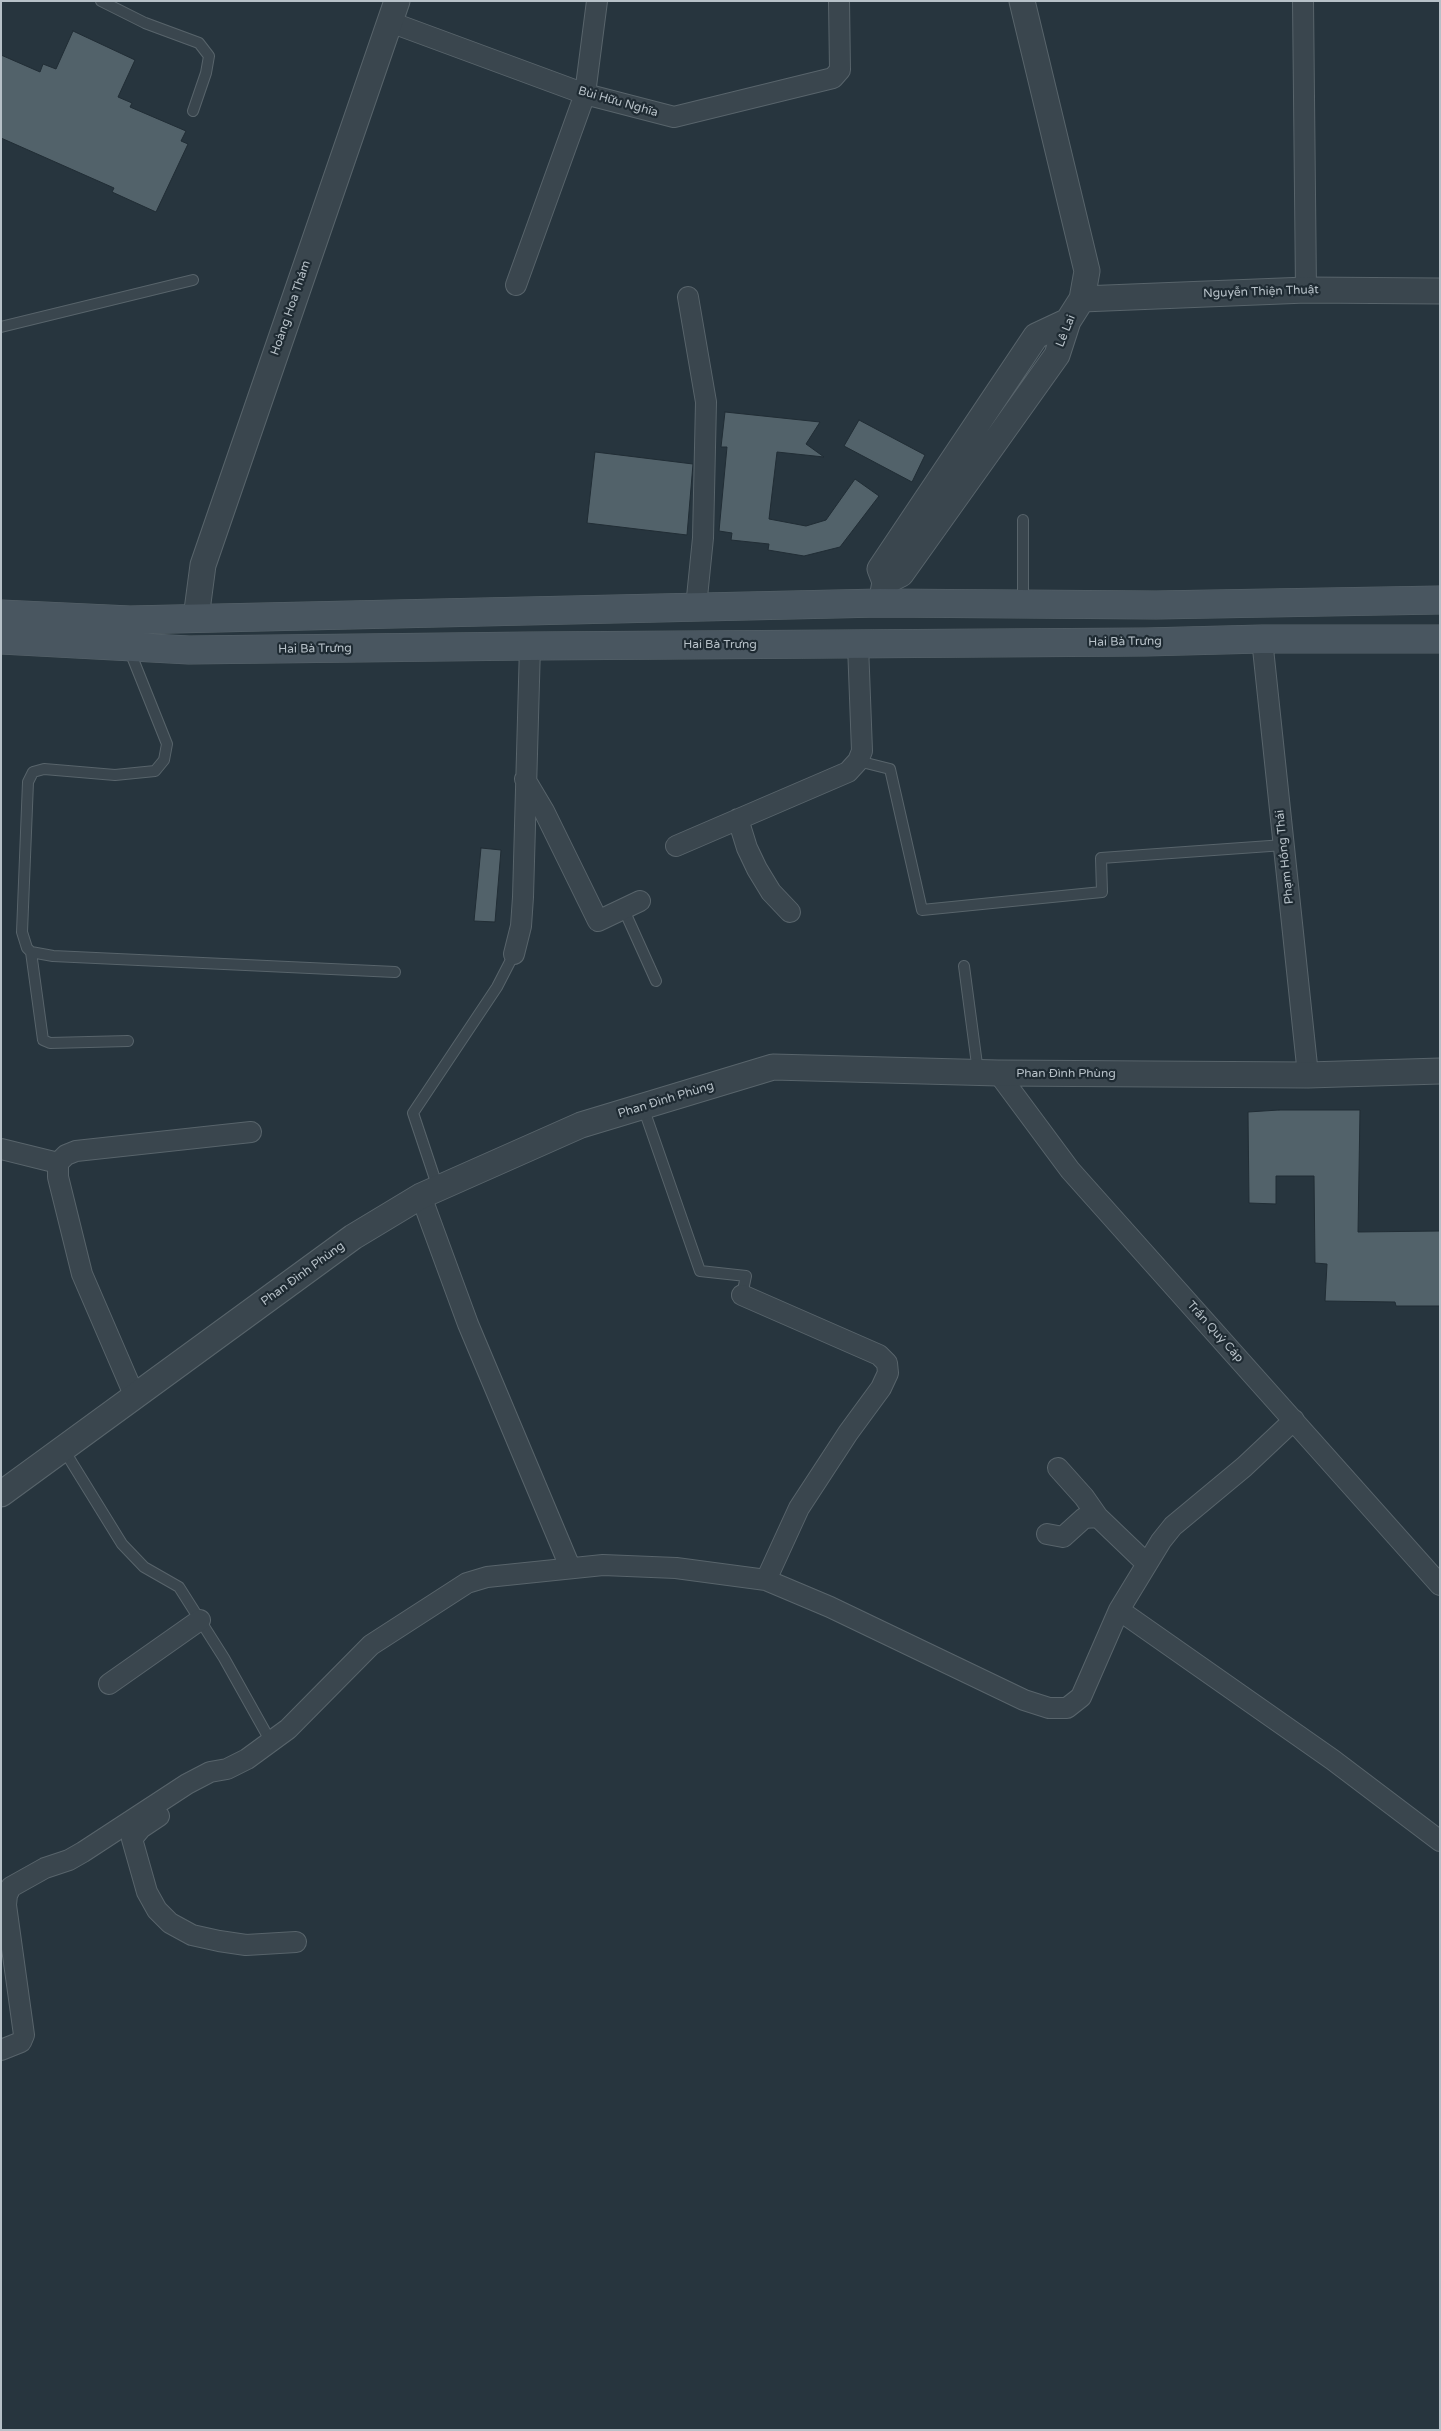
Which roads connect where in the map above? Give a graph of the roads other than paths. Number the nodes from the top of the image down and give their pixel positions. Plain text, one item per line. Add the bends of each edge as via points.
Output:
1 (101, 1) edge
2 (597, 1) edge
3 (839, 1) edge
4 (1022, 1) edge
5 (1304, 1) edge
6 (394, 12) edge
7 (585, 94) junction
8 (193, 111) dead end
9 (193, 280) dead end
10 (516, 285) dead end
11 (1306, 290) junction
12 (1440, 291) edge
13 (688, 297) dead end
14 (1082, 299) junction
15 (1, 326) edge
16 (1023, 520) dead end
17 (883, 593) junction
18 (1440, 600) edge
19 (1023, 604) junction
20 (696, 607) junction
21 (1, 614) edge
22 (196, 618) junction
23 (130, 620) junction
24 (1262, 639) junction
25 (1440, 639) edge
26 (1, 640) edge
27 (858, 645) junction
28 (530, 646) junction
29 (128, 648) junction
30 (189, 650) junction
31 (858, 761) junction
32 (525, 779) junction
33 (738, 819) junction
34 (1284, 845) junction
35 (676, 846) dead end
36 (632, 905) joint
37 (790, 912) dead end
38 (31, 952) junction
39 (514, 954) joint
40 (964, 966) dead end
41 (395, 972) dead end
42 (656, 981) dead end
43 (128, 1041) dead end
44 (1440, 1071) edge
45 (988, 1073) junction
46 (1308, 1075) junction
47 (643, 1106) junction
48 (251, 1132) dead end
49 (1, 1150) edge
50 (58, 1163) junction
51 (429, 1192) junction
52 (742, 1295) joint
53 (136, 1398) junction
54 (1294, 1420) junction
55 (64, 1450) junction
56 (1058, 1468) dead end
57 (1, 1494) edge
58 (1098, 1517) junction
59 (1047, 1534) dead end
60 (1147, 1564) junction
61 (570, 1567) junction
62 (766, 1580) junction
63 (1440, 1585) edge
64 (1119, 1610) junction
65 (200, 1620) junction
66 (109, 1684) dead end
67 (271, 1742) junction
68 (227, 1768) junction
69 (1440, 1841) edge
70 (296, 1942) dead end
71 (1, 2050) edge

1 - 8 lane via 145,23 199,43 209,56
2 - 7 street
3 - 7 street, Bùi Hữu Nghĩa via 840,70 833,78 674,117
4 - 14 street, Lê Lai via 1087,271
5 - 11 street
6 - 7 street, Bùi Hữu Nghĩa
6 - 22 street, Hoàng Hoa Thám via 203,565
7 - 10 street
9 - 15 lane
11 - 12 street, Nguyễn Thiện Thuật
11 - 14 street, Nguyễn Thiện Thuật
13 - 20 street via 706,402 703,538
14 - 17 street, Lê Lai via 1068,321 1057,355 901,574
16 - 19 lane
17 - 19 main road
17 - 20 main road
17 - 27 main road
18 - 19 main road
20 - 22 main road
21 - 23 main road
22 - 23 main road
22 - 30 main road
23 - 29 main road
24 - 25 main road, Hai Bà Trưng
24 - 27 main road, Hai Bà Trưng
24 - 34 street, Phạm Hồng Thái
26 - 29 main road, Hai Bà Trưng
27 - 28 main road, Hai Bà Trưng
27 - 31 street via 862,751
28 - 30 main road, Hai Bà Trưng
28 - 32 street
29 - 30 main road, Hai Bà Trưng
29 - 38 lane via 166,744 164,760 155,771 115,775 44,769 33,772 28,782 22,932
31 - 33 street via 848,772
31 - 34 lane via 890,769 922,910 1102,892 1101,858
32 - 36 street via 598,920
32 - 39 street via 523,897 521,926
33 - 35 street
33 - 37 street via 757,869 771,892
34 - 46 street, Phạm Hồng Thái
36 - 42 lane
38 - 41 lane via 52,956
38 - 43 lane via 43,1040 50,1043
39 - 51 lane via 497,988 413,1113
40 - 45 lane
44 - 46 street, Phan Đình Phùng
45 - 46 street, Phan Đình Phùng
45 - 47 street, Phan Đình Phùng via 773,1067
45 - 54 street, Trần Quý Cáp via 1070,1170
47 - 51 street, Phan Đình Phùng via 581,1125
47 - 52 lane via 700,1270 746,1276
48 - 50 street via 76,1151
49 - 50 street
50 - 53 street via 58,1177 82,1274
51 - 53 street, Phan Đình Phùng via 353,1237
51 - 61 street via 468,1324
52 - 62 street via 879,1355 886,1363 888,1373 882,1388 848,1433 800,1508
53 - 55 street, Phan Đình Phùng
54 - 60 street via 1173,1526
54 - 63 street, Trần Quý Cáp
55 - 57 street, Phan Đình Phùng
55 - 65 lane via 122,1544 144,1567 179,1587
56 - 58 street
58 - 59 street via 1084,1518 1063,1537
58 - 60 street
60 - 64 street
61 - 62 street via 676,1568
61 - 67 street via 486,1577 454,1590 371,1645 288,1729
62 - 64 street via 1024,1700 1059,1709 1075,1704 1081,1697
64 - 69 street via 1333,1760
65 - 66 street
65 - 67 lane
67 - 68 street
68 - 70 street via 220,1779 154,1819 133,1836 147,1892 157,1910 170,1923 192,1936 246,1945
68 - 71 street via 210,1772 187,1784 83,1852 44,1868 11,1887 6,1905 24,2035 22,2042

